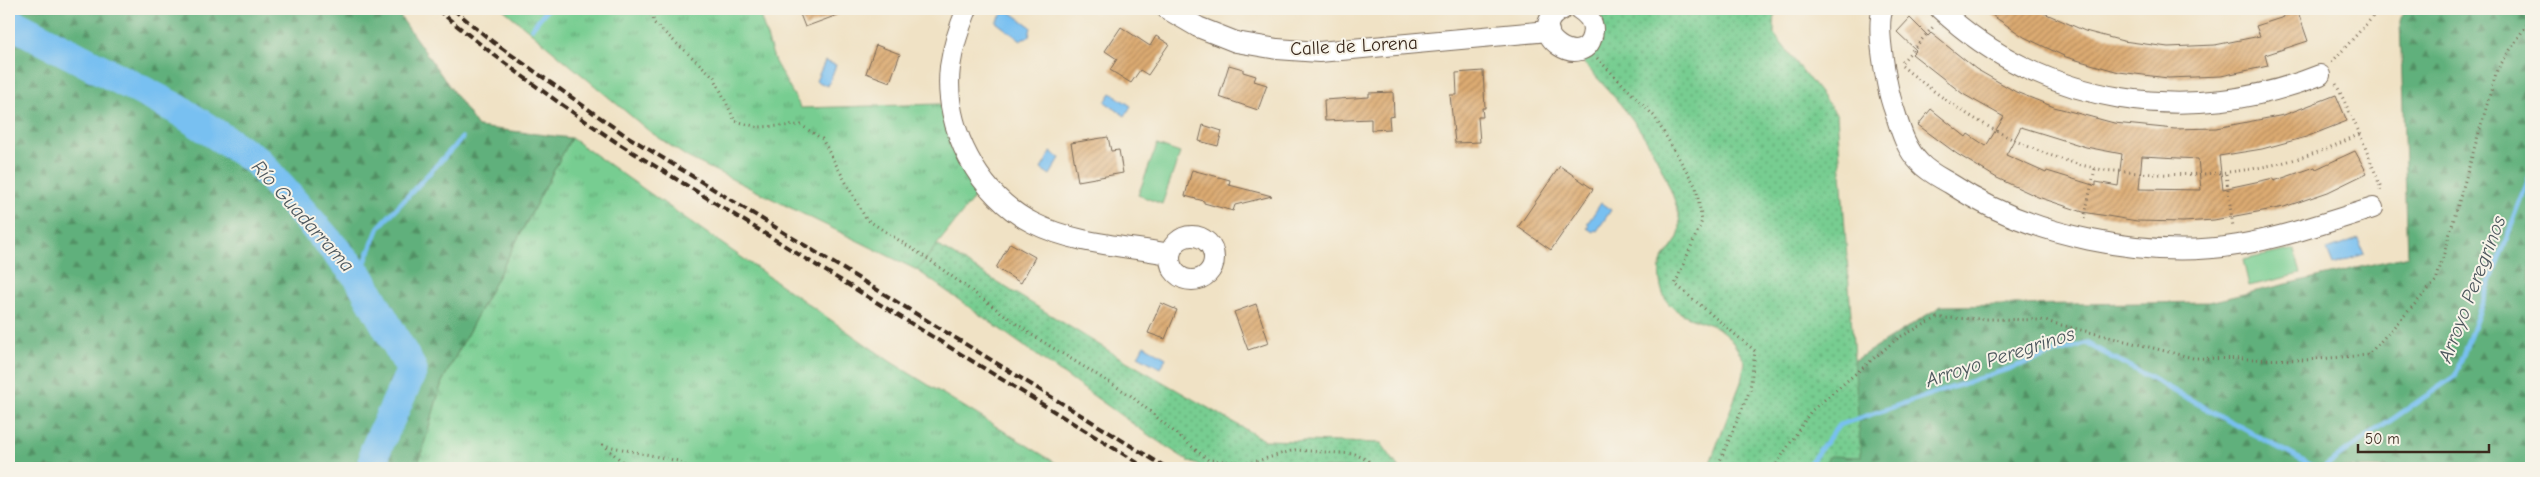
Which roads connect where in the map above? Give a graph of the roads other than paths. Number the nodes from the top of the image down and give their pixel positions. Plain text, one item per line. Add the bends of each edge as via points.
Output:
1 (967, 9) edge
2 (1167, 9) edge
3 (1563, 9) edge
4 (1579, 9) edge
5 (1883, 9) edge
6 (1942, 11) edge
7 (1549, 31) junction
8 (2320, 75) road end
9 (2373, 208) dead end
10 (1170, 254) dead end

1 - 10 street via 955,39 950,69 950,101 961,142 977,173 1002,201 1032,223 1070,237
2 - 7 street, Calle de Lorena via 1198,27 1236,42 1277,50 1319,52
3 - 7 street via 1553,16
4 - 7 street via 1590,18 1593,26 1585,46 1566,50 1554,43
5 - 9 street via 1882,50 1889,96 1906,144 1920,164 1972,198 2020,220 2080,238 2159,250 2236,245 2290,234
6 - 8 street via 2005,58 2060,83 2122,100 2179,104 2239,99 2292,86

